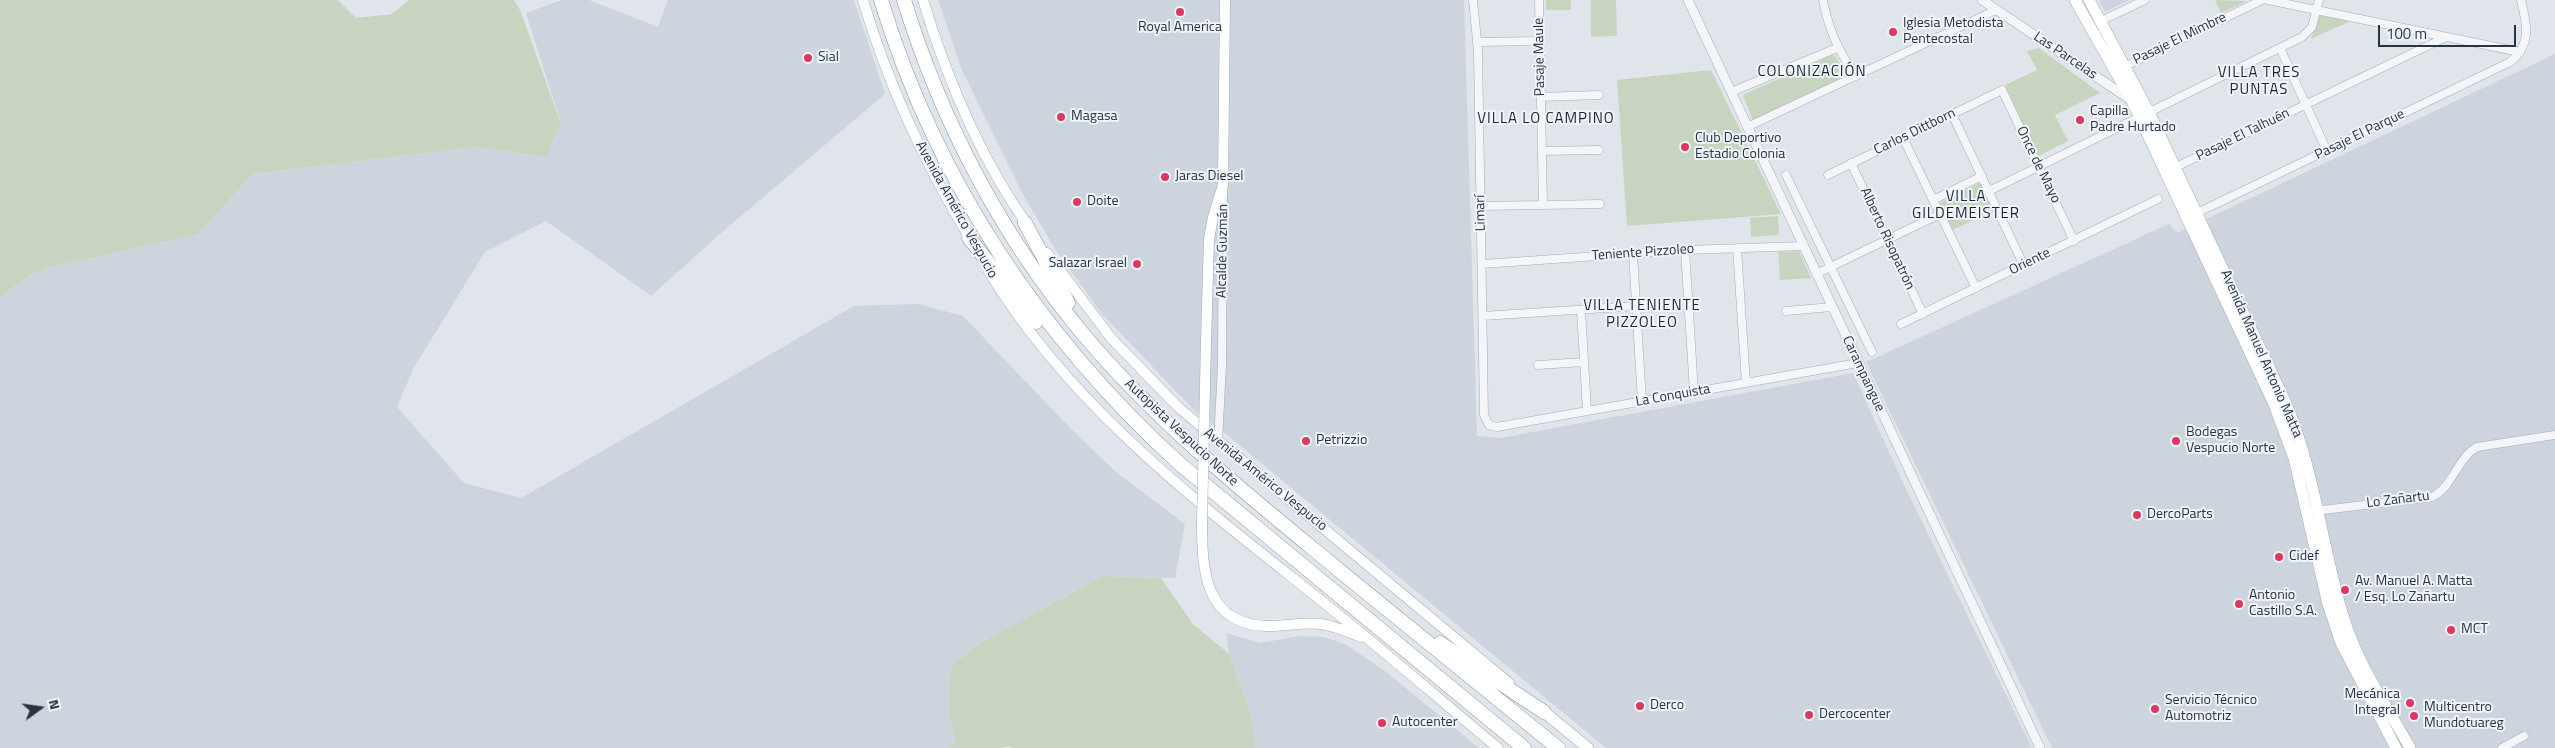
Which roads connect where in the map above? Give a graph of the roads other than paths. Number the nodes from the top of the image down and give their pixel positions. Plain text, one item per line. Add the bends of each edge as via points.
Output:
1 (863, 0) edge
2 (881, 0) edge
3 (904, 0) edge
4 (923, 0) edge
5 (1225, 0) edge
6 (1473, 0) edge
7 (1539, 0) edge
8 (1688, 0) edge
9 (1823, 0) edge
10 (1982, 0) edge
11 (2075, 0) edge
12 (2089, 0) edge
13 (2145, 0) edge
14 (2262, 0) edge
15 (2268, 0) edge
16 (2319, 0) edge
17 (2521, 0) edge
18 (1996, 10) junction
19 (2317, 10) junction
20 (2101, 21) junction
21 (2446, 37) junction
22 (1540, 40) junction
23 (1477, 42) junction
24 (1837, 48) junction
25 (2280, 48) junction
26 (2520, 52) junction
27 (2126, 66) junction
28 (1856, 76) junction
29 (2002, 90) joint
30 (1731, 92) junction
31 (1599, 95) dead end
32 (1541, 97) junction
33 (2132, 101) junction
34 (2306, 105) junction
35 (1952, 114) junction
36 (2144, 114) junction
37 (1747, 127) junction
38 (1903, 138) junction
39 (1599, 150) dead end
40 (2327, 150) junction
41 (1542, 151) junction
42 (1851, 163) junction
43 (2038, 167) junction
44 (2176, 167) junction
45 (1786, 175) dead end
46 (1828, 175) dead end
47 (1982, 176) junction
48 (1223, 185) junction
49 (1988, 191) junction
50 (2158, 199) dead end
51 (1933, 200) junction
52 (1600, 204) dead end
53 (1543, 205) junction
54 (1481, 206) junction
55 (2197, 213) junction
56 (1940, 214) junction
57 (1026, 223) junction
58 (969, 238) junction
59 (1887, 240) junction
60 (2074, 241) junction
61 (1803, 246) junction
62 (1737, 248) junction
63 (1685, 250) junction
64 (1633, 254) junction
65 (1482, 264) junction
66 (2024, 266) junction
67 (1831, 267) junction
68 (1816, 274) junction
69 (1976, 288) junction
70 (1636, 306) junction
71 (1832, 307) junction
72 (1580, 310) junction
73 (1786, 311) dead end
74 (1922, 314) junction
75 (1483, 316) junction
76 (1901, 324) dead end
77 (1872, 352) dead end
78 (1107, 362) junction
79 (1584, 362) junction
80 (1858, 363) junction
81 (1538, 366) dead end
82 (1095, 380) junction
83 (1746, 383) junction
84 (1694, 392) junction
85 (1642, 402) junction
86 (1588, 411) junction
87 (1489, 425) joint
88 (2555, 435) edge
89 (1218, 442) junction
90 (2313, 511) junction
91 (1402, 622) junction
92 (1371, 640) junction
93 (1544, 712) junction
94 (2524, 736) dead end
95 (1498, 748) edge
96 (1524, 748) edge
97 (1558, 748) edge
98 (1588, 748) edge
99 (2040, 748) edge
100 (2396, 748) edge
101 (2410, 748) edge
102 (2502, 748) edge

1 - 58 main road, Avenida Américo Vespucio via 904,112 935,178
2 - 82 highway, Autopista Vespucio Norte via 923,114 962,193 1018,283
3 - 78 highway, Autopista Vespucio Norte via 943,105 983,187 1041,278
4 - 57 main road, Avenida Américo Vespucio via 970,123
5 - 48 main road, Alcalde Guzmán
6 - 23 street, Limarí
7 - 22 street, Pasaje Maule
8 - 30 street, Carampangue
9 - 24 street
10 - 18 street, Las Parcelas
11 - 33 main road, Avenida Manuel Antonio Matta
12 - 20 main road, Avenida Manuel Antonio Matta
13 - 20 street
14 - 27 street, Pasaje El Mimbre
15 - 19 street
16 - 19 street
17 - 26 street via 2527,34
18 - 28 street
18 - 33 street, Las Parcelas
19 - 21 street
19 - 25 street via 2310,31
20 - 27 main road, Avenida Manuel Antonio Matta
21 - 26 street
21 - 34 street, Pasaje El Talhuén
22 - 23 street
22 - 32 street, Pasaje Maule
23 - 54 street, Limarí
24 - 28 street
24 - 30 street
25 - 34 street
25 - 36 street
26 - 40 street, Pasaje El Parque via 2505,64
27 - 36 main road, Avenida Manuel Antonio Matta
28 - 37 street
29 - 35 street, Carlos Dittborn
29 - 43 street, Once de Mayo
30 - 37 street, Carampangue
31 - 32 street
32 - 41 street, Pasaje Maule
33 - 36 main road, Avenida Manuel Antonio Matta
34 - 40 street
34 - 44 street, Pasaje El Talhuén
35 - 38 street, Carlos Dittborn
35 - 47 street
36 - 43 street
36 - 44 main road, Avenida Manuel Antonio Matta
36 - 90 main road, Avenida Manuel Antonio Matta via 2278,415
37 - 61 street, Carampangue
38 - 42 street, Carlos Dittborn
38 - 51 street
39 - 41 street
40 - 55 street, Pasaje El Parque
41 - 53 street, Pasaje Maule
42 - 46 street, Carlos Dittborn
42 - 59 street, Alberto Risopatrón
43 - 49 street
43 - 60 street, Once de Mayo
44 - 55 main road, Avenida Manuel Antonio Matta
45 - 67 street, Carampangue
47 - 49 street
47 - 51 street
48 - 89 street, Alcalde Guzmán via 1222,365
48 - 92 main road, bridge via 1209,239 1202,522 1206,579 1214,598 1230,614 1245,622 1262,626 1323,624
49 - 66 street
50 - 60 street, Oriente
51 - 56 street
52 - 53 street
53 - 54 street
54 - 65 street, Limarí
55 - 90 main road, Avenida Manuel Antonio Matta via 2294,423
56 - 59 street
56 - 69 street
57 - 78 highway via 1067,301
57 - 89 main road, Avenida Américo Vespucio via 1111,338 1162,392
58 - 82 highway via 1045,333
58 - 92 main road, Avenida Américo Vespucio via 998,287 1041,344 1130,443 1178,487
59 - 67 street
59 - 74 street, Alberto Risopatrón
60 - 66 street, Oriente
61 - 62 street, Teniente Pizzoleo
61 - 68 street, Carampangue
62 - 63 street, Teniente Pizzoleo
62 - 83 street
63 - 64 street, Teniente Pizzoleo
63 - 84 street
64 - 65 street, Teniente Pizzoleo
64 - 70 street
65 - 75 street, Limarí
66 - 69 street, Oriente
67 - 68 street
67 - 77 street, Carampangue
68 - 71 street, Carampangue
69 - 74 street, Oriente
70 - 72 street
70 - 85 street
71 - 73 street
71 - 80 street, Carampangue
72 - 75 street
72 - 79 street
74 - 76 street, Oriente
75 - 87 street, Limarí via 1484,415
78 - 91 highway, Autopista Vespucio Norte via 1155,413 1212,465
79 - 81 street
79 - 86 street
80 - 83 street, La Conquista
80 - 99 street, Carampangue
82 - 96 highway, Autopista Vespucio Norte via 1186,470
83 - 84 street, La Conquista
84 - 85 street, La Conquista
85 - 86 street, La Conquista
86 - 87 street, La Conquista via 1497,427
88 - 90 street, Lo Zañartu via 2477,447 2468,453 2443,489 2432,497
89 - 93 main road, Avenida Américo Vespucio
90 - 100 main road, Avenida Manuel Antonio Matta via 2328,604 2341,643
90 - 101 main road, Avenida Manuel Antonio Matta via 2348,632
91 - 93 highway via 1463,657
91 - 97 highway, Autopista Vespucio Norte
92 - 95 main road, Avenida Américo Vespucio
93 - 98 main road, Avenida Américo Vespucio
94 - 102 street

